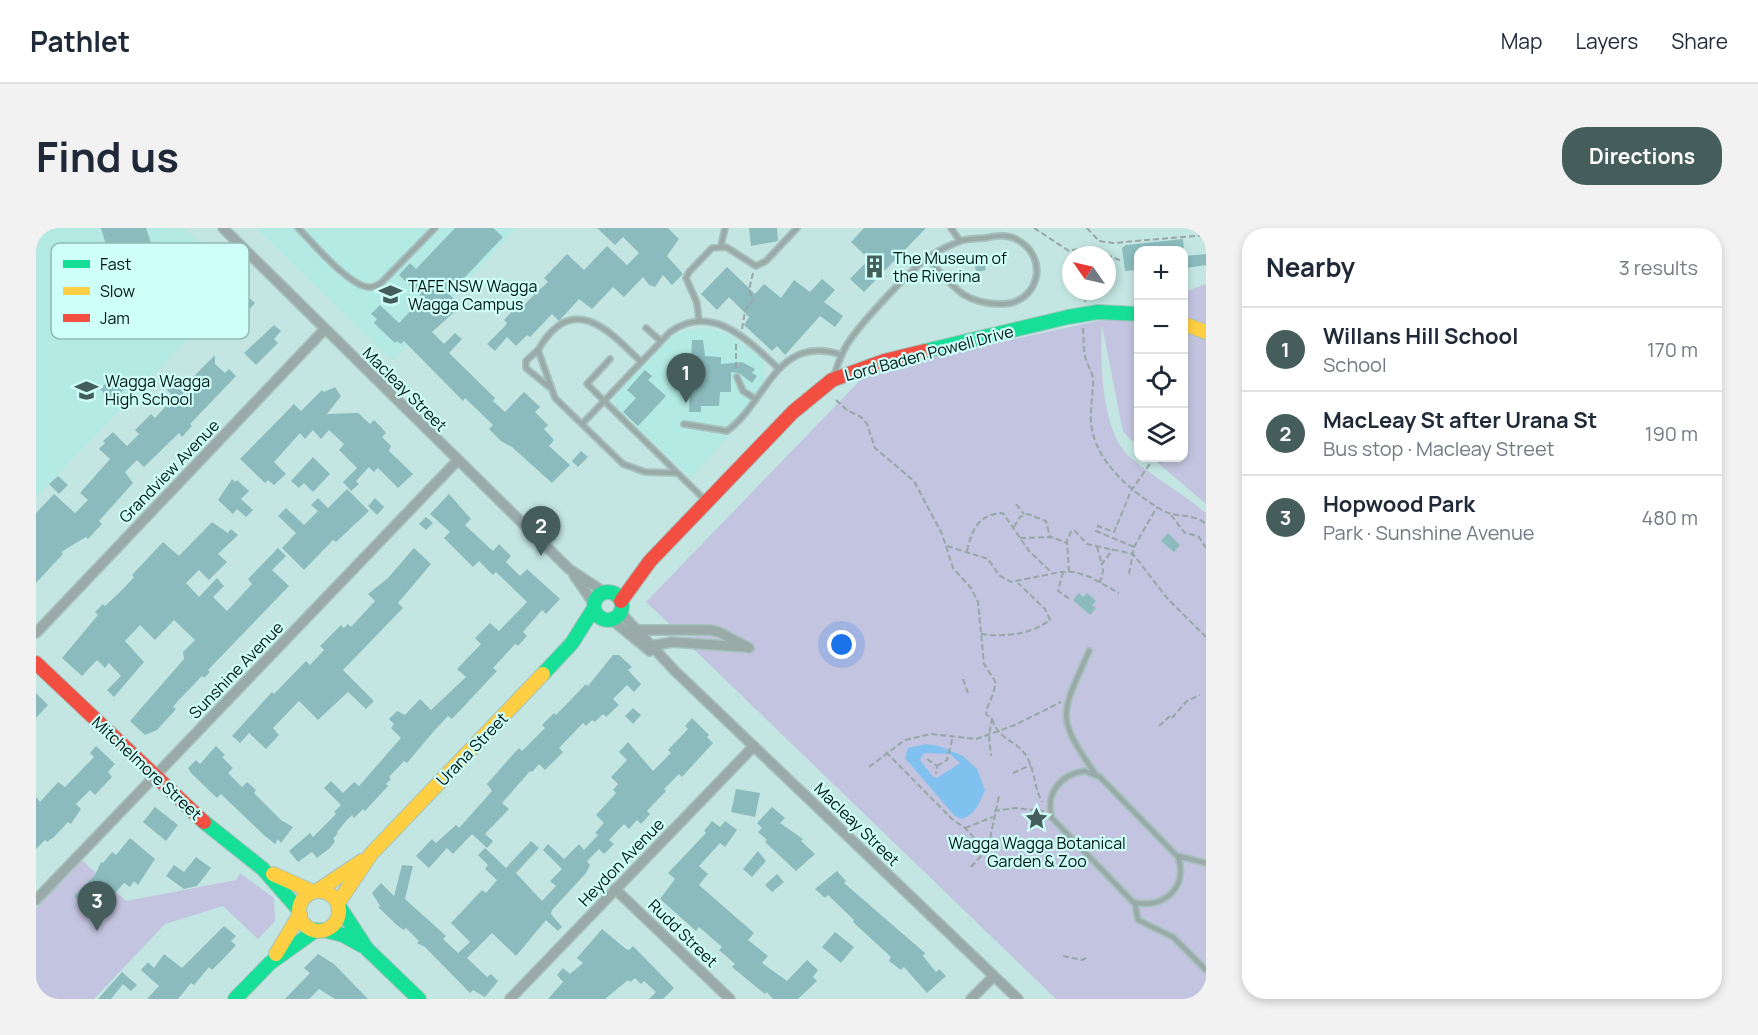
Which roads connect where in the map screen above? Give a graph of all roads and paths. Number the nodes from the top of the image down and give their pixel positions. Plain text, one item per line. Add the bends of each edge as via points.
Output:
1 (223, 228) edge
2 (298, 228) edge
3 (435, 228) edge
4 (725, 228) edge
5 (797, 228) edge
6 (951, 228) edge
7 (1034, 228) edge
8 (1087, 228) edge
9 (1206, 235) edge
10 (960, 240) junction
11 (238, 243) edge
12 (721, 246) junction
13 (1064, 246) edge
14 (249, 254) edge
15 (927, 258) junction
16 (1116, 259) edge
17 (1122, 261) dead end
18 (753, 264) junction
19 (1134, 314) edge
20 (699, 320) junction
21 (1188, 325) edge
22 (646, 328) dead end
23 (1083, 328) dead end
24 (324, 330) junction
25 (1206, 332) edge
26 (739, 335) junction
27 (661, 341) junction
28 (538, 350) junction
29 (842, 355) junction
30 (610, 359) dead end
31 (641, 362) junction
32 (779, 369) junction
33 (737, 377) joint
34 (832, 380) junction
35 (550, 388) junction
36 (754, 398) junction
37 (836, 400) dead end
38 (604, 401) junction
39 (582, 424) junction
40 (684, 424) dead end
41 (456, 461) junction
42 (1150, 462) edge
43 (677, 472) junction
44 (1134, 488) junction
45 (707, 501) junction
46 (1016, 504) dead end
47 (1157, 507) junction
48 (1024, 514) junction
49 (1171, 515) junction
50 (1206, 524) edge
51 (1014, 527) junction
52 (1050, 537) junction
53 (1020, 538) junction
54 (1067, 543) junction
55 (947, 546) junction
56 (1097, 546) junction
57 (1134, 546) junction
58 (1206, 548) edge
59 (1113, 549) junction
60 (967, 551) junction
61 (1132, 554) junction
62 (650, 561) junction
63 (1102, 564) junction
64 (569, 569) junction
65 (1063, 572) junction
66 (1069, 572) junction
67 (1052, 573) junction
68 (1129, 574) dead end
69 (1016, 582) junction
70 (1100, 582) junction
71 (605, 592) junction
72 (1119, 593) dead end
73 (1071, 600) dead end
74 (594, 606) junction
75 (614, 614) junction
76 (637, 630) junction
77 (36, 633) edge
78 (981, 634) junction
79 (1206, 637) edge
80 (572, 643) junction
81 (651, 646) junction
82 (1089, 651) dead end
83 (36, 663) edge
84 (675, 671) junction
85 (963, 679) dead end
86 (968, 693) dead end
87 (1200, 695) dead end
88 (1069, 698) junction
89 (992, 719) junction
90 (1159, 726) dead end
91 (997, 732) junction
92 (988, 735) junction
93 (953, 736) junction
94 (754, 746) junction
95 (886, 752) junction
96 (991, 756) dead end
97 (927, 759) dead end
98 (1031, 765) junction
99 (937, 766) junction
100 (869, 767) dead end
101 (1013, 772) dead end
102 (936, 774) dead end
103 (1096, 775) junction
104 (155, 777) junction
105 (999, 796) dead end
106 (994, 811) junction
107 (993, 817) junction
108 (965, 828) junction
109 (988, 848) junction
110 (371, 855) junction
111 (1178, 856) junction
112 (1206, 863) edge
113 (972, 867) dead end
114 (263, 869) junction
115 (615, 889) junction
116 (315, 891) junction
117 (36, 900) edge
118 (1135, 903) junction
119 (338, 905) junction
120 (299, 912) junction
121 (319, 930) junction
122 (367, 949) junction
123 (1063, 956) dead end
124 (1089, 957) dead end
125 (270, 963) junction
126 (1206, 970) edge
127 (994, 976) junction
128 (235, 999) edge
129 (419, 999) edge
130 (510, 999) edge
131 (730, 999) edge
132 (971, 999) edge
133 (1018, 999) edge

1 - 11 street, Macleay Street
2 - 3 lane via 346,274 371,288 381,283
4 - 12 lane
5 - 18 lane via 766,261
6 - 10 lane
7 - 13 path
8 - 9 path via 1099,241 1113,243
10 - 15 lane
10 - 15 lane via 1005,235 1017,239 1034,255 1038,277 1021,298 1007,304 972,301 957,291
12 - 18 lane
12 - 20 lane via 712,248 688,272
14 - 24 street, Macleay Street
15 - 29 lane via 855,333
16 - 17 path
18 - 26 path via 749,290 753,300 745,311
19 - 34 street, Lord Baden Powell Drive via 1098,312 1068,317 884,362
20 - 26 lane
20 - 27 lane via 683,322
21 - 25 street
22 - 27 lane
23 - 44 path via 1086,362 1094,381 1090,392 1091,425 1098,452
24 - 41 street, Macleay Street
24 - 77 street, Grandview Avenue
26 - 32 lane
26 - 33 path via 734,345
27 - 31 lane
28 - 31 lane via 566,321 585,319 606,329
28 - 35 lane
28 - 35 lane via 526,361 525,368
29 - 32 lane via 811,349
29 - 34 lane
30 - 38 lane via 587,384
31 - 38 lane
32 - 36 lane
33 - 36 lane via 743,392
34 - 45 street, Lord Baden Powell Drive via 793,412
35 - 39 lane
36 - 40 lane via 736,425 727,431
37 - 55 path via 861,417 875,448 914,481
38 - 39 lane
38 - 43 lane
39 - 43 lane via 623,464 633,469
41 - 64 street, Macleay Street
41 - 104 street, Sunshine Avenue
42 - 44 path
43 - 45 lane
44 - 47 path
44 - 57 path via 1114,532 1098,526 1096,531
45 - 62 street, Lord Baden Powell Drive
46 - 48 path
47 - 49 path
47 - 57 path
48 - 51 path
48 - 52 path via 1046,521
49 - 50 path via 1192,516
49 - 58 path via 1184,532 1199,537
51 - 53 path
51 - 60 path via 1004,513 989,514 978,522
52 - 53 path
52 - 54 path
53 - 67 path
54 - 56 path via 1074,530 1087,544
54 - 66 path
55 - 60 path
55 - 78 path via 953,568 978,602
56 - 59 path
56 - 63 path
57 - 61 path
59 - 61 path
59 - 63 path
60 - 69 path via 988,559 1003,578
61 - 68 path
61 - 79 path via 1167,598
62 - 71 street, Lord Baden Powell Drive
62 - 75 street, Lord Baden Powell Drive
63 - 70 path
64 - 71 street, Macleay Street
64 - 74 street, Macleay Street
65 - 66 path
65 - 67 path
65 - 73 path via 1058,591
66 - 70 path
67 - 69 path
69 - 78 path via 1046,609 1050,620 1016,634
70 - 72 path
71 - 74 street via 597,596
71 - 75 street via 618,596
74 - 75 street via 597,616
74 - 80 street, Urana Street
75 - 76 street, Macleay Street
75 - 80 street, Urana Street
75 - 84 street, Macleay Street
76 - 81 street, Macleay Street
76 - 81 street via 710,630 749,648 672,642
78 - 89 path via 984,664 995,681 993,699 986,709
80 - 110 street, Urana Street
81 - 84 street, Macleay Street
82 - 88 lane
83 - 104 street, Mitchelmore Street
84 - 94 street, Macleay Street
85 - 86 path
87 - 90 path via 1187,701
88 - 91 path
88 - 103 lane via 1065,717 1068,731
89 - 91 path
89 - 92 path
91 - 92 path
91 - 98 path via 1021,749
92 - 93 path via 976,739
92 - 96 path
93 - 95 path via 931,734 905,740
93 - 99 path via 947,760
94 - 115 street, Heydon Avenue
94 - 127 street, Macleay Street
95 - 100 path
95 - 108 path
97 - 99 path
98 - 101 path
98 - 106 path via 1034,786 1048,812 1021,808
99 - 102 path
103 - 111 lane
103 - 118 lane via 1073,773 1059,783 1052,794 1051,816
104 - 114 street, Mitchelmore Street
104 - 117 street, Sunshine Avenue
105 - 106 path
106 - 107 path
107 - 108 path
107 - 109 path
108 - 109 path
109 - 113 path
110 - 116 street, Urana Street
110 - 119 street, Urana Street
111 - 112 lane
111 - 118 lane via 1180,879 1172,895 1156,903
114 - 116 street, Mitchelmore Street
114 - 120 street, Mitchelmore Street
115 - 130 street, Heydon Avenue
115 - 131 street, Rudd Street
116 - 119 street via 328,893
116 - 120 street via 303,900
118 - 126 lane via 1138,920 1173,937
119 - 121 street via 336,922
119 - 122 street
120 - 121 street via 306,925
120 - 125 street
121 - 122 street via 343,935
121 - 125 street
122 - 129 street
123 - 124 path via 1082,960
125 - 128 street
127 - 132 street
127 - 133 street, Macleay Street

